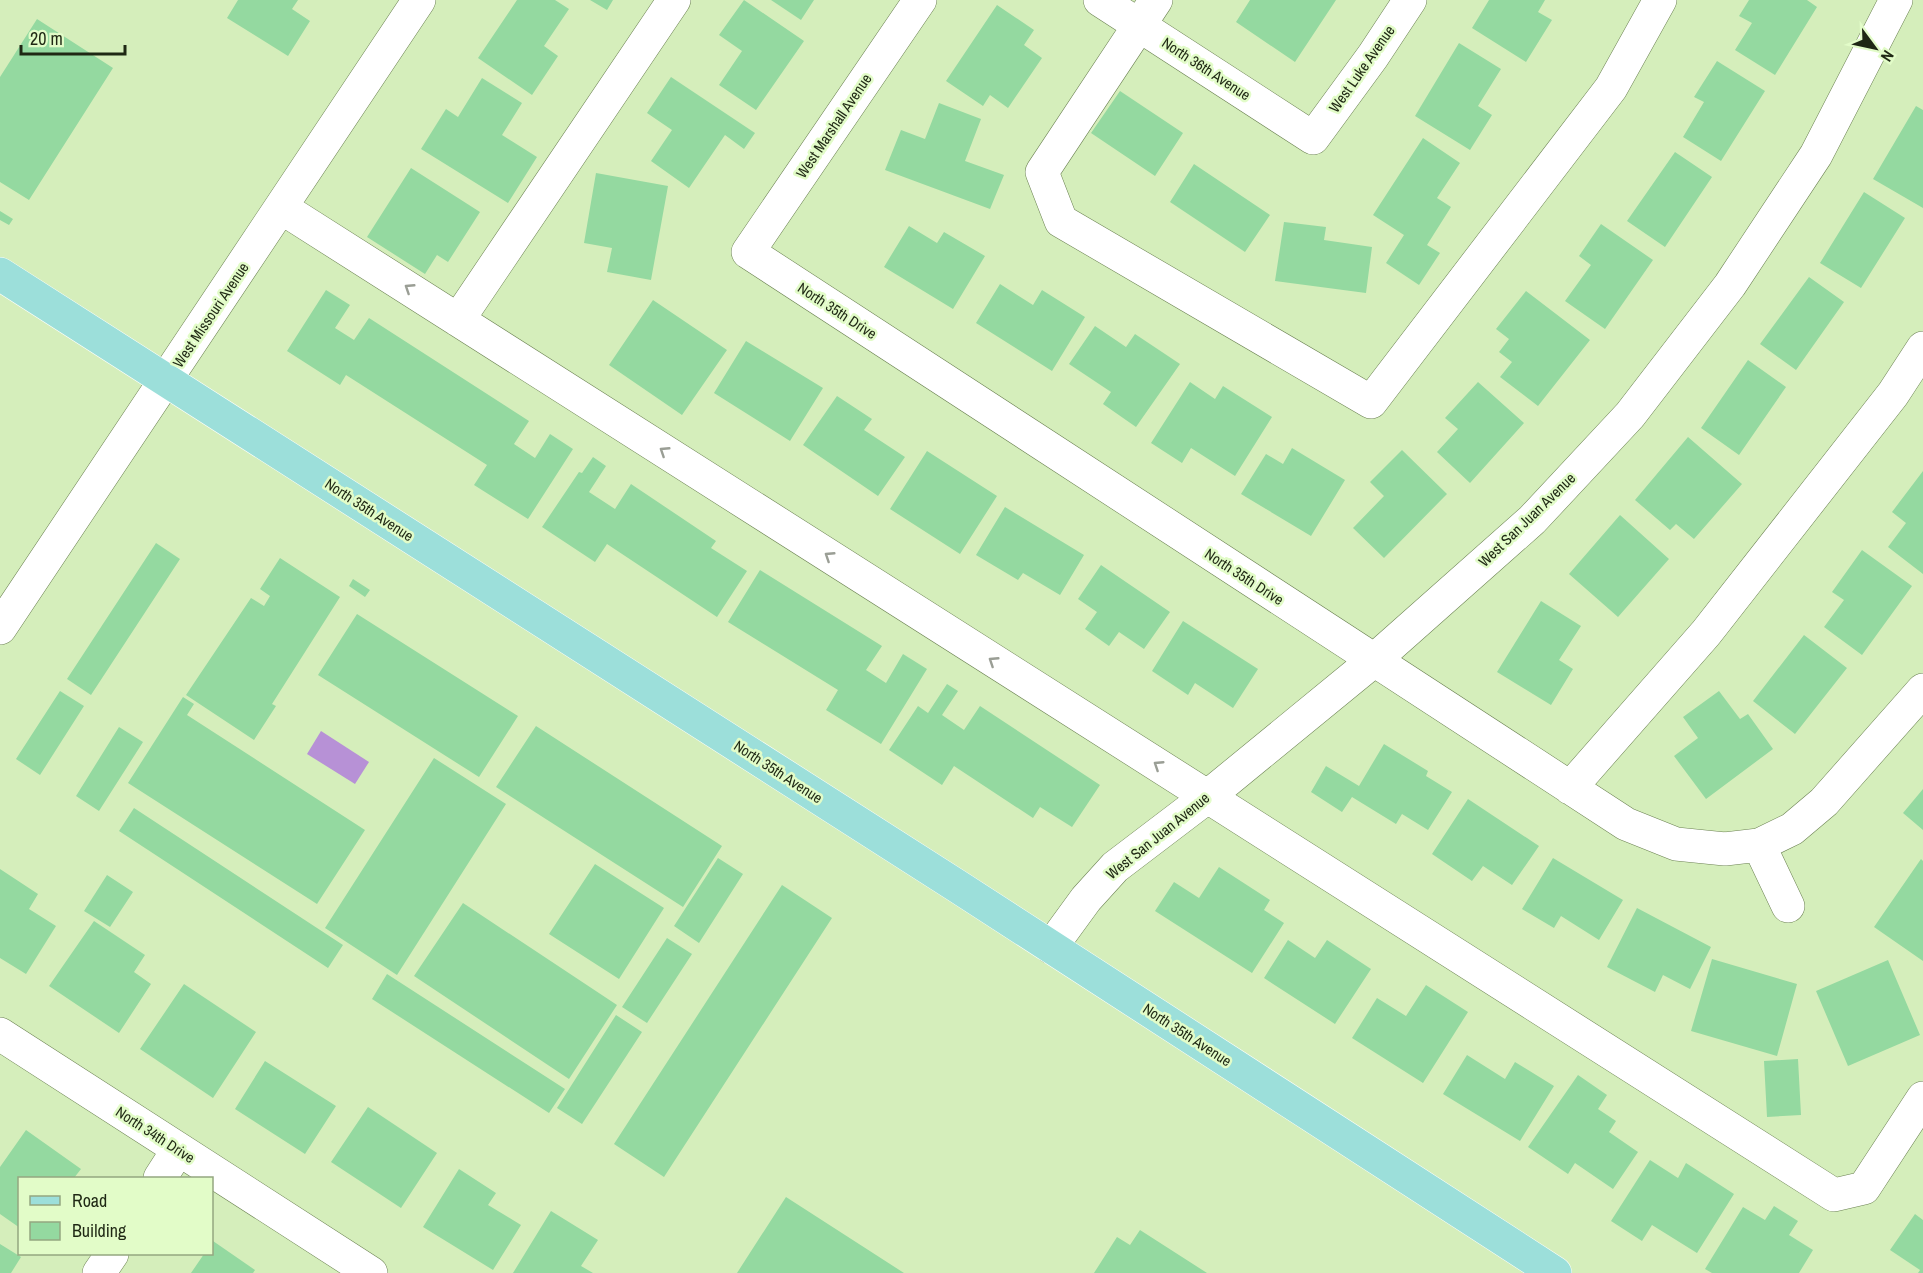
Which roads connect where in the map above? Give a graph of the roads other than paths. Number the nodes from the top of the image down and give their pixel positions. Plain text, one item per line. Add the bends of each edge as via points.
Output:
1 (419, 0) edge
2 (674, 0) edge
3 (920, 0) edge
4 (1100, 0) edge
5 (1410, 0) edge
6 (1660, 0) edge
7 (1896, 0) edge
8 (1147, 12) edge
9 (1313, 138) joint
10 (282, 208) junction
11 (748, 252) joint
12 (0, 274) edge
13 (458, 320) junction
14 (1923, 348) edge
15 (166, 381) junction
16 (0, 628) edge
17 (1373, 662) junction
18 (1923, 690) edge
19 (1570, 789) junction
20 (1207, 797) junction
21 (1759, 844) junction
22 (1788, 906) dead end
23 (1051, 947) junction
24 (2, 1040) edge
25 (1923, 1098) edge
26 (178, 1150) junction
27 (161, 1177) edge
28 (111, 1255) edge
29 (361, 1270) edge
30 (99, 1273) edge
31 (1555, 1273) edge

1 - 10 street, West Missouri Avenue
2 - 13 street
3 - 11 street, West Marshall Avenue
4 - 8 street, North 36th Avenue
5 - 9 street, West Luke Avenue
6 - 8 street via 1611,88 1371,402 1061,221 1042,172
7 - 17 street, West San Juan Avenue via 1816,154 1730,285 1630,415 1532,519
8 - 9 street, North 36th Avenue
13 -> 10 street
10 - 15 street, West Missouri Avenue
11 - 17 street, North 35th Drive
12 - 15 main road, North 35th Avenue
20 -> 13 street
14 - 19 street via 1893,394 1706,633
15 - 16 street, West Missouri Avenue
15 - 23 main road, North 35th Avenue
17 - 19 street, North 35th Drive
17 - 20 street, West San Juan Avenue
18 - 21 street, North 35th Drive via 1824,802 1792,829
19 - 21 street, North 35th Drive via 1626,824 1676,844 1725,849
20 - 23 street, West San Juan Avenue via 1115,867
20 - 25 street via 1834,1195 1864,1188
21 - 22 street
23 - 31 main road, North 35th Avenue
24 - 26 street, North 34th Drive
26 - 27 street
26 - 29 street, North 34th Drive
28 - 30 street

